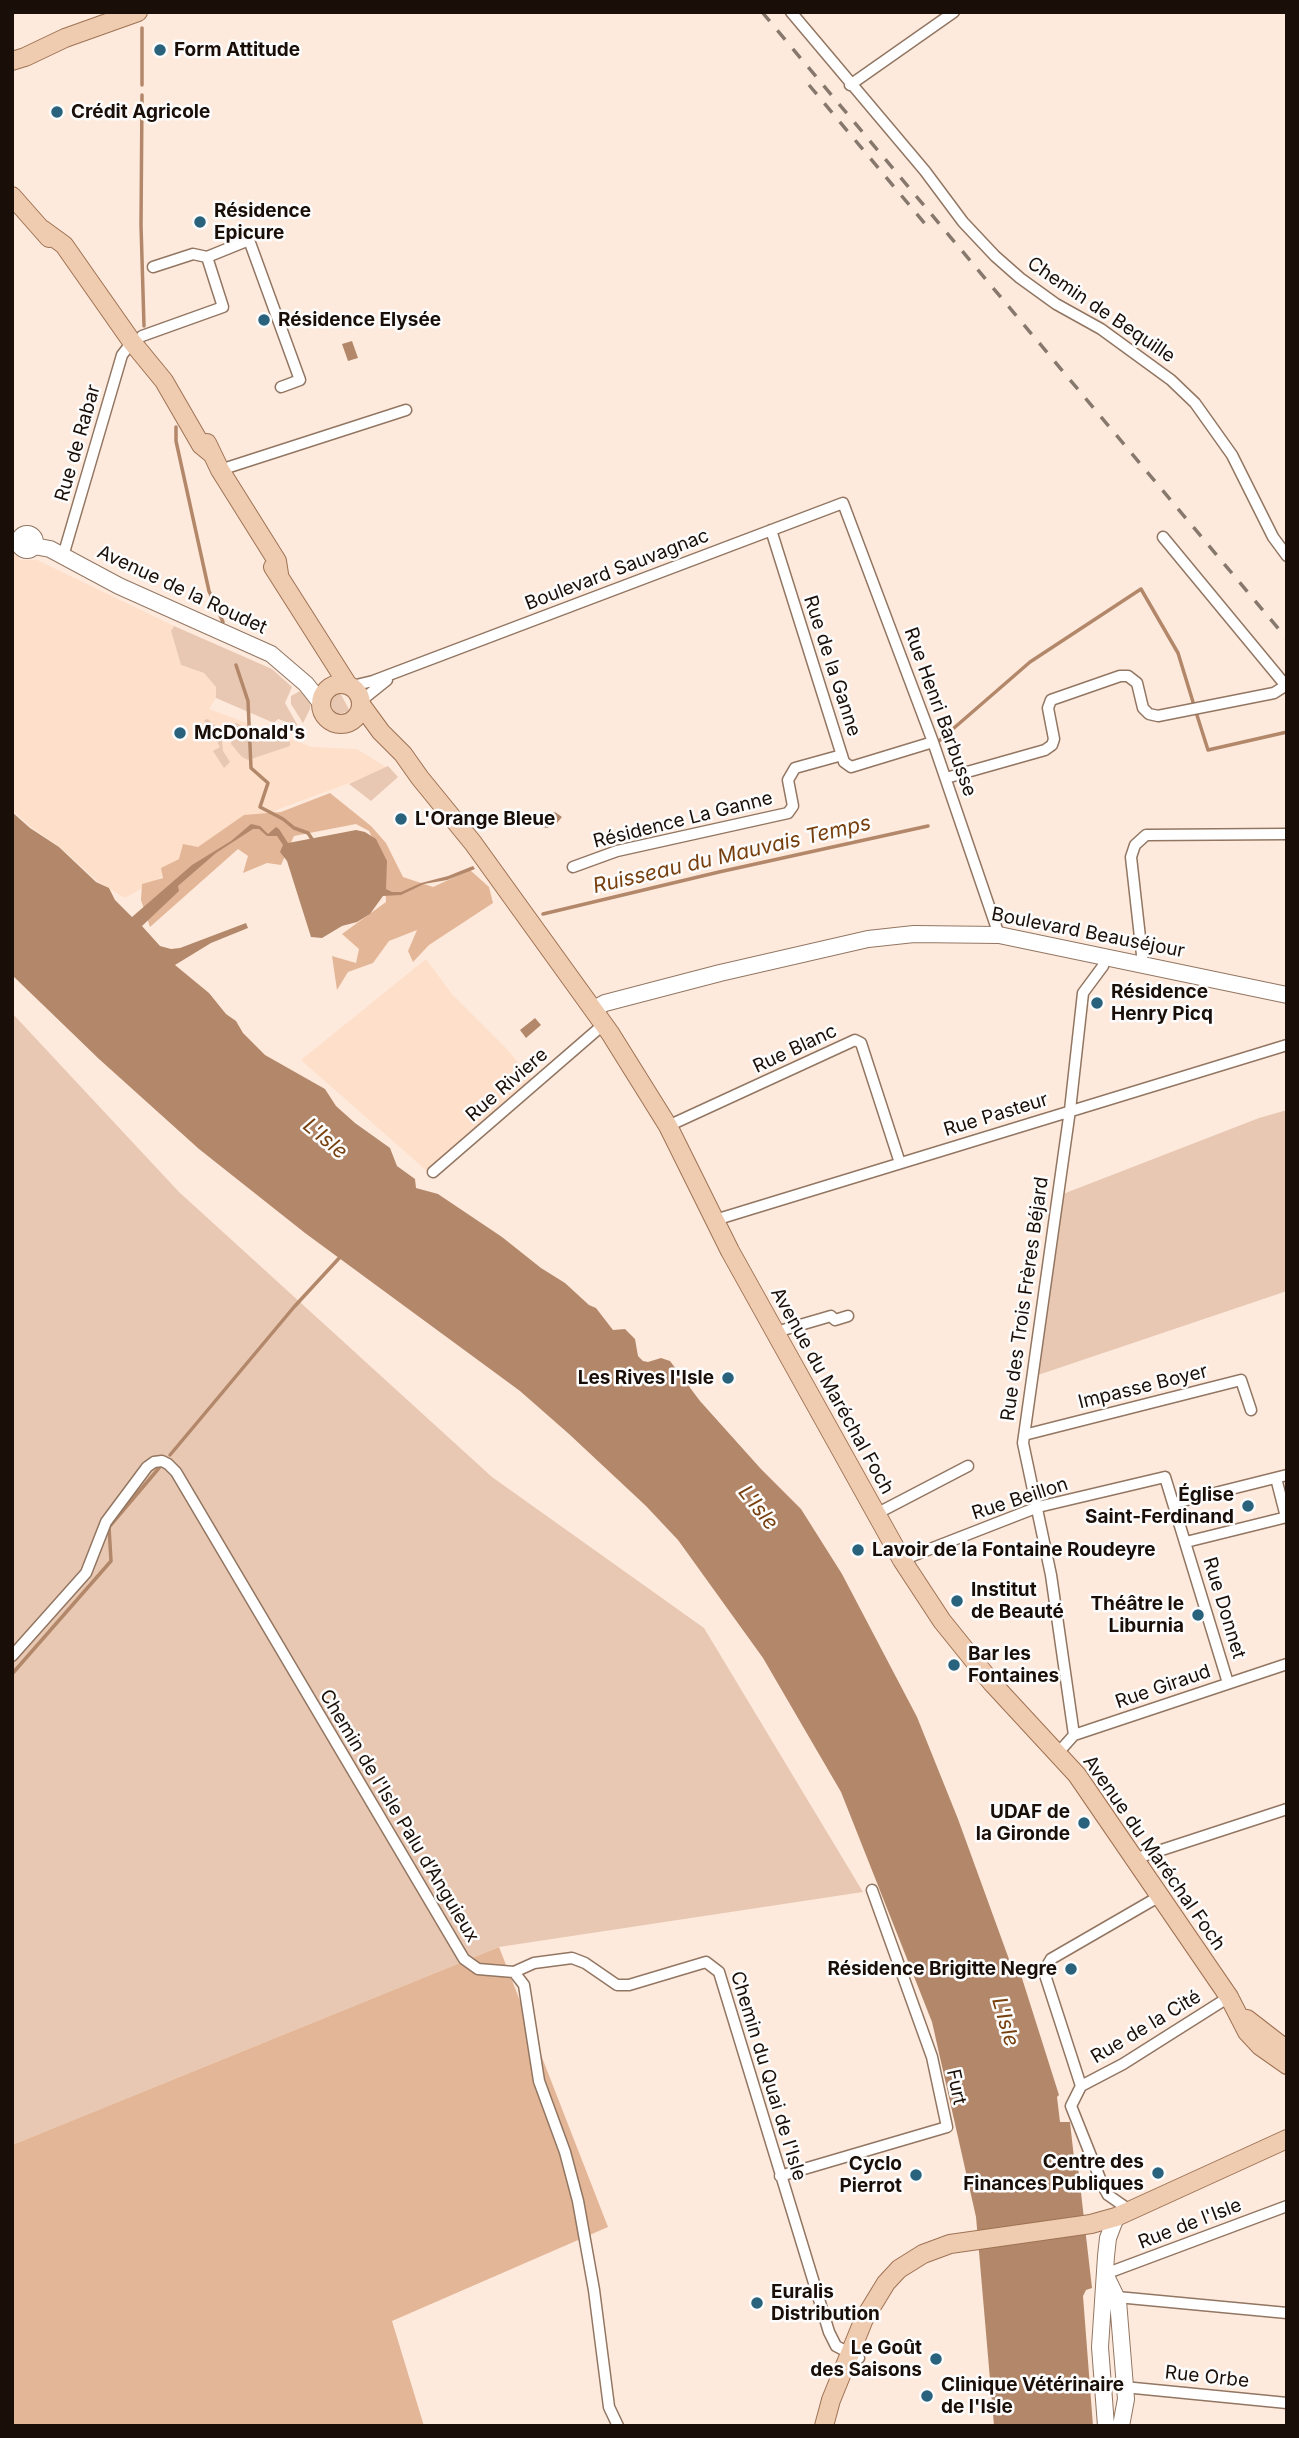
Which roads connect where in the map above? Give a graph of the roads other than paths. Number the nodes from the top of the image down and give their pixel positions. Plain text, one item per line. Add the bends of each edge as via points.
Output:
1 (138, 12) edge
2 (791, 12) edge
3 (954, 12) edge
4 (107, 24) junction
5 (12, 61) edge
6 (12, 72) edge
7 (850, 85) junction
8 (12, 186) edge
9 (19, 203) edge
10 (206, 257) junction
11 (153, 267) dead end
12 (136, 338) junction
13 (281, 387) dead end
14 (406, 410) dead end
15 (216, 462) junction
16 (843, 503) joint
17 (771, 530) junction
18 (1163, 537) dead end
19 (22, 539) edge
20 (63, 556) junction
21 (1287, 556) edge
22 (404, 669) junction
23 (1286, 687) edge
24 (344, 693) junction
25 (351, 722) junction
26 (933, 742) junction
27 (842, 755) junction
28 (420, 778) junction
29 (946, 778) junction
30 (1287, 834) edge
31 (573, 867) dead end
32 (999, 934) junction
33 (1106, 956) junction
34 (1143, 964) junction
35 (1287, 995) edge
36 (594, 1009) junction
37 (604, 1024) junction
38 (1287, 1045) edge
39 (1070, 1110) junction
40 (668, 1126) junction
41 (900, 1163) junction
42 (433, 1172) dead end
43 (715, 1220) junction
44 (848, 1316) dead end
45 (776, 1332) junction
46 (1251, 1410) dead end
47 (1024, 1435) junction
48 (968, 1466) dead end
49 (1282, 1476) edge
50 (1175, 1503) junction
51 (1038, 1507) junction
52 (876, 1514) junction
53 (1286, 1517) edge
54 (1186, 1542) junction
55 (902, 1560) junction
56 (12, 1656) edge
57 (1287, 1664) edge
58 (1228, 1684) junction
59 (1074, 1735) junction
60 (1057, 1754) junction
61 (1287, 1810) edge
62 (1135, 1859) junction
63 (872, 1890) dead end
64 (1160, 1896) junction
65 (514, 1972) junction
66 (1232, 2002) junction
67 (1287, 2050) edge
68 (1287, 2065) edge
69 (1080, 2086) junction
70 (1287, 2133) edge
71 (1287, 2139) edge
72 (1249, 2157) junction
73 (780, 2176) junction
74 (1287, 2206) edge
75 (1124, 2214) junction
76 (1093, 2224) junction
77 (1108, 2238) junction
78 (1105, 2274) junction
79 (1117, 2297) junction
80 (1287, 2313) edge
81 (854, 2356) junction
82 (1124, 2387) junction
83 (1287, 2403) edge
84 (618, 2426) edge
85 (824, 2426) edge
86 (831, 2426) edge
87 (1106, 2426) edge
88 (1121, 2426) edge

1 - 4 main road
2 - 7 street, Chemin de Bequille
3 - 7 street
4 - 5 main road
4 - 6 main road
7 - 21 street, Chemin de Bequille via 995,256 1056,304 1160,372 1195,403 1232,454
8 - 9 main road
9 - 12 main road via 64,245
10 - 11 street via 193,254
10 - 12 street via 223,307
10 - 13 street via 249,240 300,380
12 - 15 main road
12 - 20 street, Rue de Rabar via 122,355
14 - 15 street
15 - 24 main road via 276,561
16 - 17 street, Boulevard Sauvagnac
16 - 26 street, Rue Henri Barbusse
17 - 22 street, Boulevard Sauvagnac
17 - 27 street, Rue de la Ganne
18 - 23 street
19 - 20 street, Avenue de la Roudet
20 - 24 street, Avenue de la Roudet via 271,654 306,684
22 - 24 street, Boulevard Sauvagnac
22 - 24 street, Boulevard Sauvagnac
23 - 29 street via 1158,716 1143,708 1137,683 1120,676 1051,700 1048,708 1054,739 1045,750
24 - 25 main road via 360,713
24 - 25 main road, Avenue du Maréchal Foch via 322,710 328,720
24 - 28 main road, Avenue du Maréchal Foch
25 - 28 main road, Avenue du Maréchal Foch via 367,729
26 - 27 street, Rue de la Ganne via 851,767
26 - 29 street, Rue Henri Barbusse
27 - 31 street, Résidence La Ganne via 795,768 788,780 793,806 788,813 617,851
28 - 36 main road, Avenue du Maréchal Foch
29 - 32 street, Rue Henri Barbusse
30 - 34 street via 1146,835 1140,840 1131,857
32 - 33 street, Boulevard Beauséjour
32 - 36 street, Boulevard Beauséjour via 868,939 720,973
33 - 34 street, Boulevard Beauséjour
33 - 39 street, Rue des Trois Frères Béjard via 1083,993
34 - 35 street, Boulevard Beauséjour
36 - 37 main road, Avenue du Maréchal Foch
37 - 40 main road, Avenue du Maréchal Foch
37 - 42 street, Rue Riviere
38 - 39 street, Rue Pasteur
39 - 41 street, Rue Pasteur
39 - 47 street, Rue des Trois Frères Béjard
40 - 41 street, Rue Blanc via 855,1041 861,1043
40 - 43 main road, Avenue du Maréchal Foch
41 - 43 street, Rue Pasteur
43 - 45 main road, Avenue du Maréchal Foch
44 - 45 street via 835,1321 831,1316
45 - 52 main road, Avenue du Maréchal Foch
46 - 47 street, Impasse Boyer via 1241,1380
47 - 51 street, Rue des Trois Frères Béjard
48 - 52 street
49 - 50 street
49 - 53 street
50 - 51 street, Rue Beillon via 1165,1477
50 - 54 street, Rue Donnet
51 - 55 street, Rue Beillon
51 - 59 street, Rue des Trois Frères Béjard
52 - 55 main road, Avenue du Maréchal Foch
53 - 54 street
54 - 58 street, Rue Donnet
55 - 60 main road, Avenue du Maréchal Foch via 942,1621
56 - 65 street, Chemin de l'Isle Palu d’Anguieux via 86,1573 101,1530 147,1467 154,1462 169,1464 464,1959 478,1969
57 - 58 street, Rue Giraud
58 - 59 street, Rue Giraud
59 - 60 street, Rue Giraud
60 - 62 main road, Avenue du Maréchal Foch via 1090,1792
61 - 62 street
62 - 64 main road, Avenue du Maréchal Foch
63 - 73 street, Furt via 932,2056 947,2127
64 - 66 main road, Avenue du Maréchal Foch
64 - 69 street via 1048,1964 1045,1978
65 - 73 street, Chemin du Quai de l'Isle via 534,1963 572,1958 617,1985 629,1985 706,1962 713,1966 719,1972
65 - 84 street via 524,1984 539,2081 578,2201 608,2407
66 - 67 main road, Avenue du Maréchal Foch via 1253,2025
66 - 68 main road, Avenue du Maréchal Foch via 1247,2032
66 - 69 street, Rue de la Cité
69 - 75 street via 1071,2106 1102,2186
70 - 72 main road
71 - 72 main road
72 - 75 main road
73 - 81 street, Chemin du Quai de l'Isle via 829,2332 836,2346
74 - 78 street, Rue de l'Isle
75 - 76 main road
75 - 77 street
76 - 77 street
76 - 81 main road via 950,2244 923,2255 899,2269 873,2301
77 - 78 street
78 - 79 street
78 - 87 street via 1100,2347
79 - 80 street
79 - 82 street
81 - 85 main road
81 - 86 main road
82 - 83 street, Rue Orbe
82 - 88 street

